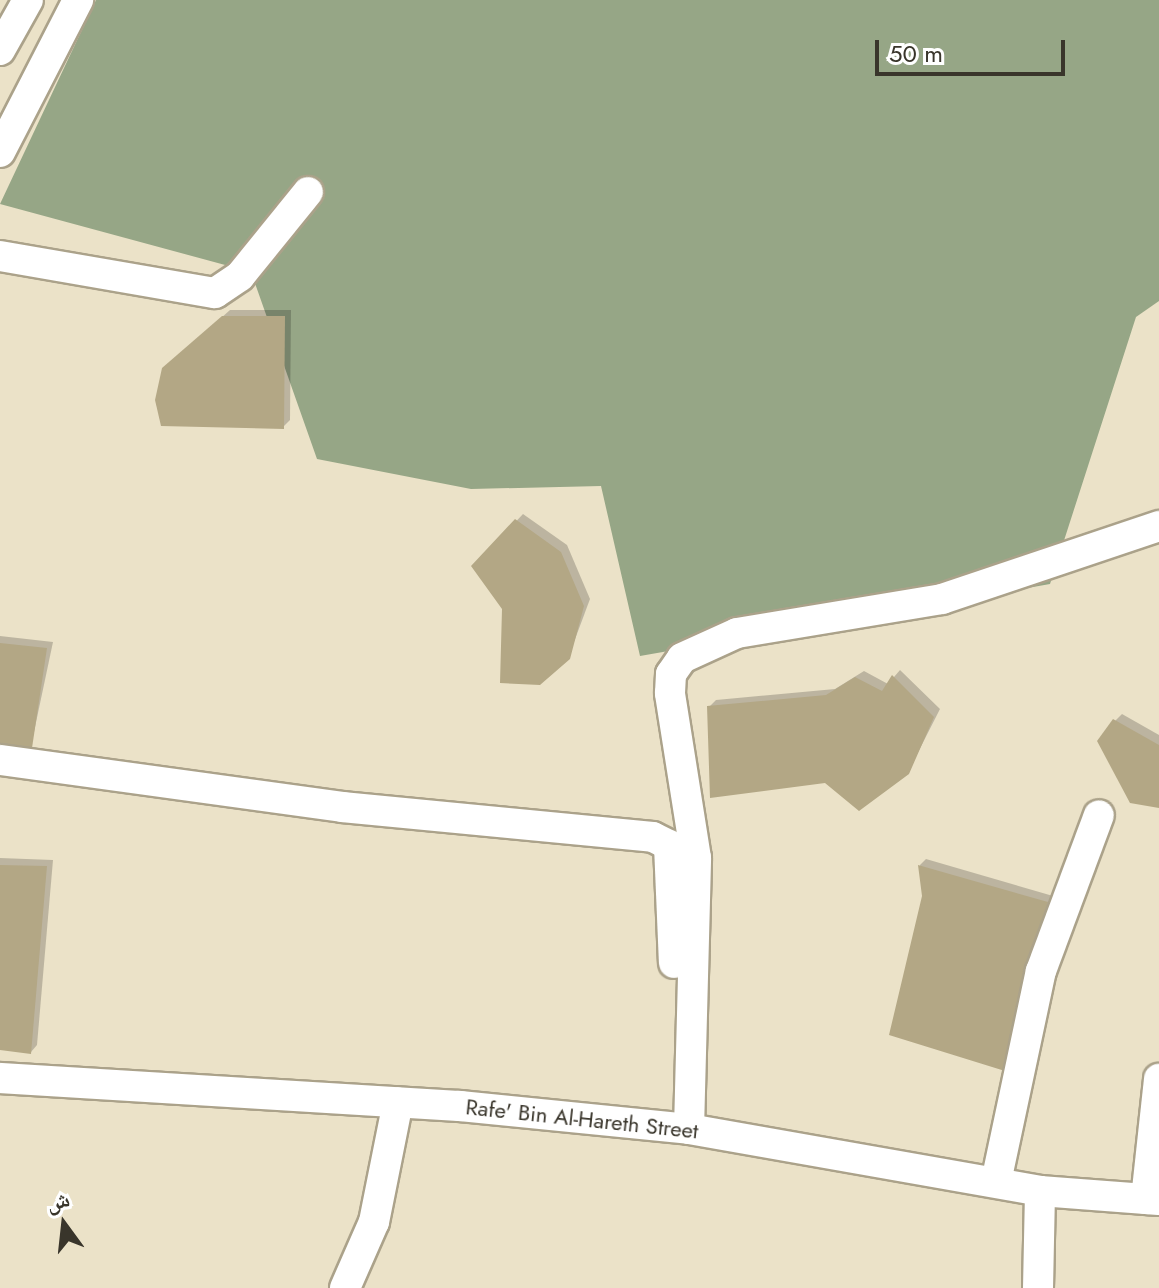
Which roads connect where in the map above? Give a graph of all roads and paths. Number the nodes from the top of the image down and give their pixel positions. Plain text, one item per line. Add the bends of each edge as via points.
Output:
1 (28, 0) edge
2 (78, 0) edge
3 (0, 50) edge
4 (0, 152) edge
5 (308, 192) dead end
6 (0, 256) edge
7 (1159, 526) edge
8 (0, 760) edge
9 (1099, 815) dead end
10 (0, 1078) edge
11 (1159, 1079) edge
12 (398, 1102) junction
13 (682, 1129) junction
14 (996, 1182) junction
15 (1040, 1191) junction
16 (1152, 1200) edge
17 (345, 1288) edge
18 (1038, 1288) edge

1 - 3 street
2 - 4 street
5 - 6 street via 240,276 215,293
7 - 13 street via 942,599 737,633 682,658 670,693 696,858
8 - 13 street via 662,840 669,845
9 - 14 street via 1041,971
10 - 12 street, Rafe' Bin Al-Hareth Street
11 - 16 street
12 - 13 street, Rafe' Bin Al-Hareth Street
12 - 17 street via 374,1222
13 - 14 street, Rafe' Bin Al-Hareth Street
14 - 15 street, Rafe' Bin Al-Hareth Street
15 - 16 street, Rafe' Bin Al-Hareth Street
15 - 18 street

